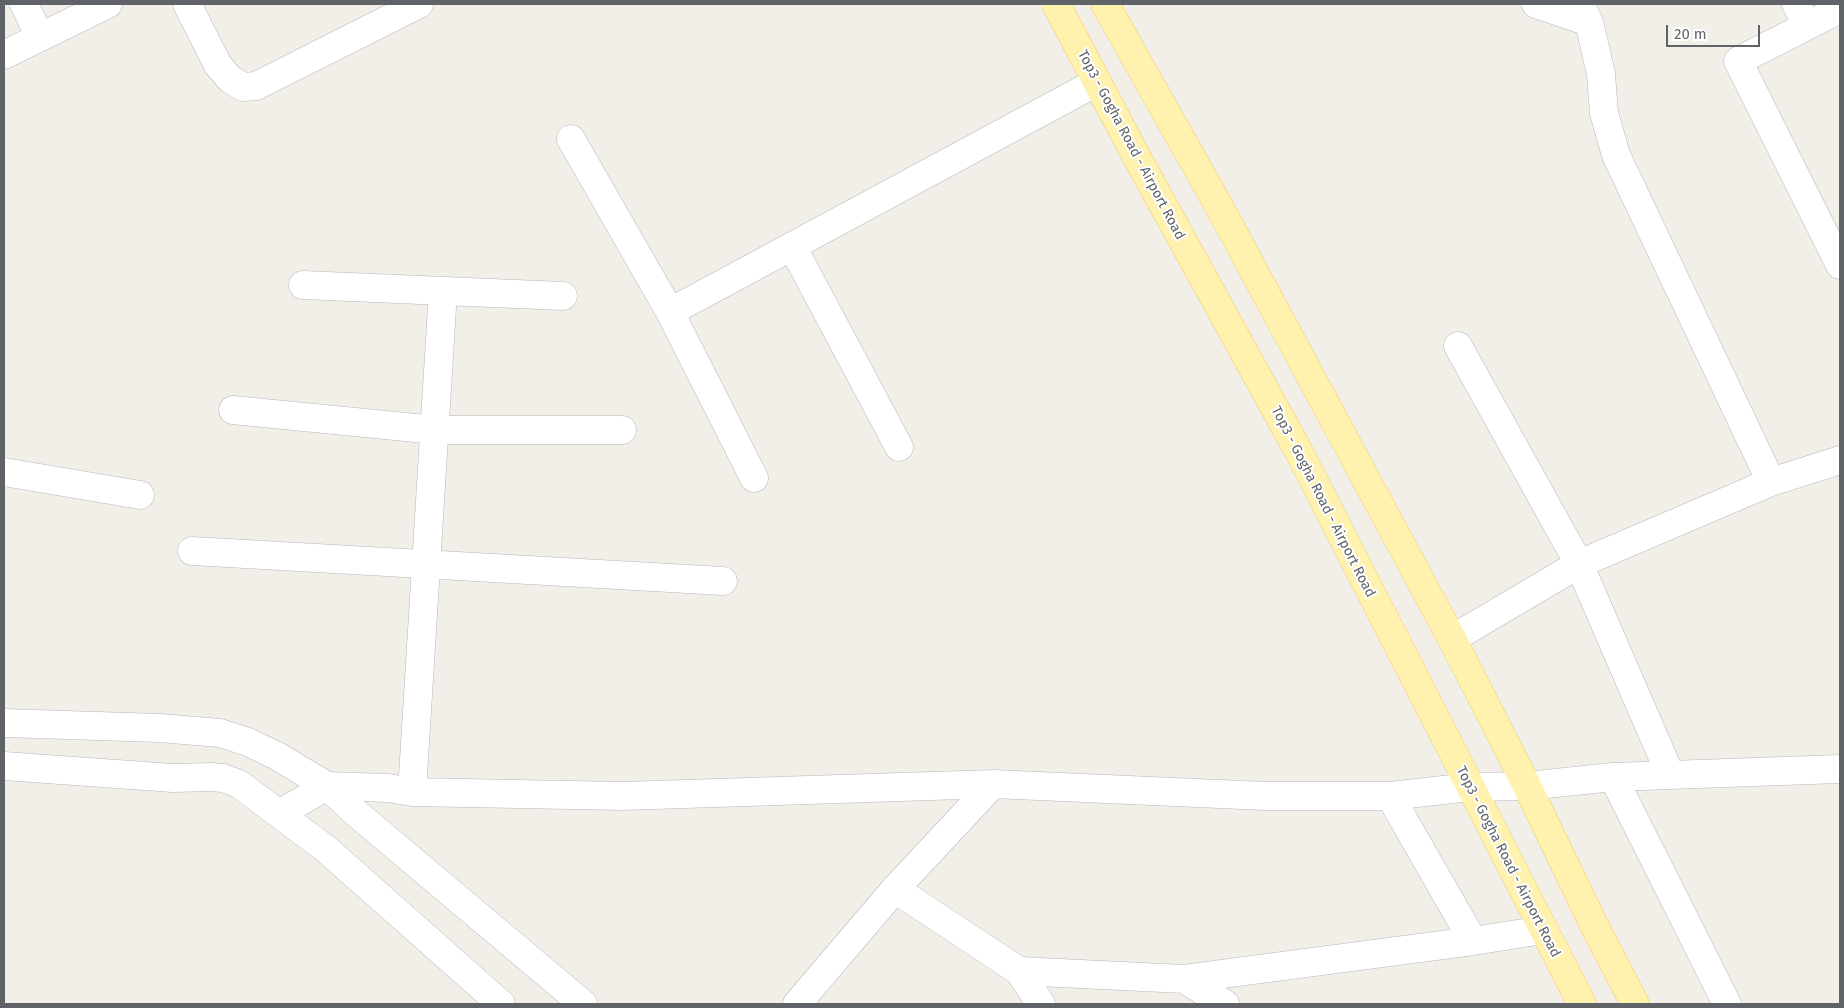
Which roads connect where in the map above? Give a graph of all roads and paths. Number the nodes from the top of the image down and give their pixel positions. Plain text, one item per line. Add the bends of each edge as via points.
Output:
1 (24, 4) edge
2 (108, 4) edge
3 (187, 4) edge
4 (419, 4) edge
5 (1056, 4) edge
6 (1105, 4) edge
7 (1536, 4) edge
8 (1840, 9) edge
9 (383, 12) edge
10 (1584, 13) edge
11 (1801, 15) edge
12 (40, 37) junction
13 (4, 55) edge
14 (1097, 82) junction
15 (571, 138) dead end
16 (792, 246) junction
17 (1840, 265) edge
18 (303, 285) dead end
19 (443, 291) junction
20 (563, 296) dead end
21 (670, 312) junction
22 (1458, 346) dead end
23 (233, 410) dead end
24 (436, 430) junction
25 (622, 430) dead end
26 (899, 447) dead end
27 (1840, 460) edge
28 (4, 472) edge
29 (754, 478) dead end
30 (1771, 482) junction
31 (140, 495) dead end
32 (192, 551) dead end
33 (427, 564) junction
34 (1579, 564) junction
35 (723, 581) dead end
36 (1452, 639) junction
37 (4, 722) edge
38 (4, 766) edge
39 (1839, 771) edge
40 (1670, 774) junction
41 (1613, 777) junction
42 (992, 784) junction
43 (327, 786) junction
44 (1527, 786) junction
45 (1470, 787) junction
46 (412, 792) junction
47 (1390, 796) junction
48 (279, 814) junction
49 (895, 889) junction
50 (1543, 930) junction
51 (1473, 941) junction
52 (1020, 971) junction
53 (1184, 979) junction
54 (501, 1004) edge
55 (583, 1004) edge
56 (797, 1004) edge
57 (1041, 1004) edge
58 (1225, 1004) edge
59 (1582, 1004) edge
60 (1635, 1004) edge
61 (1727, 1004) edge

1 - 12 street
2 - 12 street
3 - 9 street via 218,65 230,79 243,86 256,86
4 - 9 street
5 - 14 main road, Top3 - Gogha Road - Airport Road
6 - 36 main road via 1225,217
7 - 10 street
8 - 11 street
10 - 30 street via 1601,74 1604,113 1616,155
11 - 17 street via 1738,61
12 - 13 street
14 - 16 street
14 - 45 main road, Top3 - Gogha Road - Airport Road via 1299,452
15 - 21 street
16 - 21 street
16 - 26 street
18 - 19 street
19 - 20 street
19 - 24 street
21 - 29 street
22 - 34 street
23 - 24 street
24 - 25 street
24 - 33 street
27 - 30 street
28 - 31 street
30 - 34 street
32 - 33 street
33 - 35 street
33 - 46 street
34 - 36 street
34 - 40 street
36 - 44 main road
37 - 43 street via 220,733 277,756
38 - 48 street via 174,778 223,778 248,790
39 - 40 street
40 - 41 street
41 - 44 street
41 - 61 street
42 - 46 street via 623,796
42 - 47 street via 1265,796
42 - 49 street
43 - 46 street
43 - 48 street
43 - 55 street
44 - 45 street
44 - 60 main road
45 - 47 street
45 - 50 main road, Top3 - Gogha Road - Airport Road
47 - 51 street
48 - 54 street via 326,849
49 - 52 street
49 - 56 street
50 - 51 street
50 - 59 main road, Top3 - Gogha Road - Airport Road
51 - 53 street
52 - 53 street
52 - 57 street
53 - 58 street

